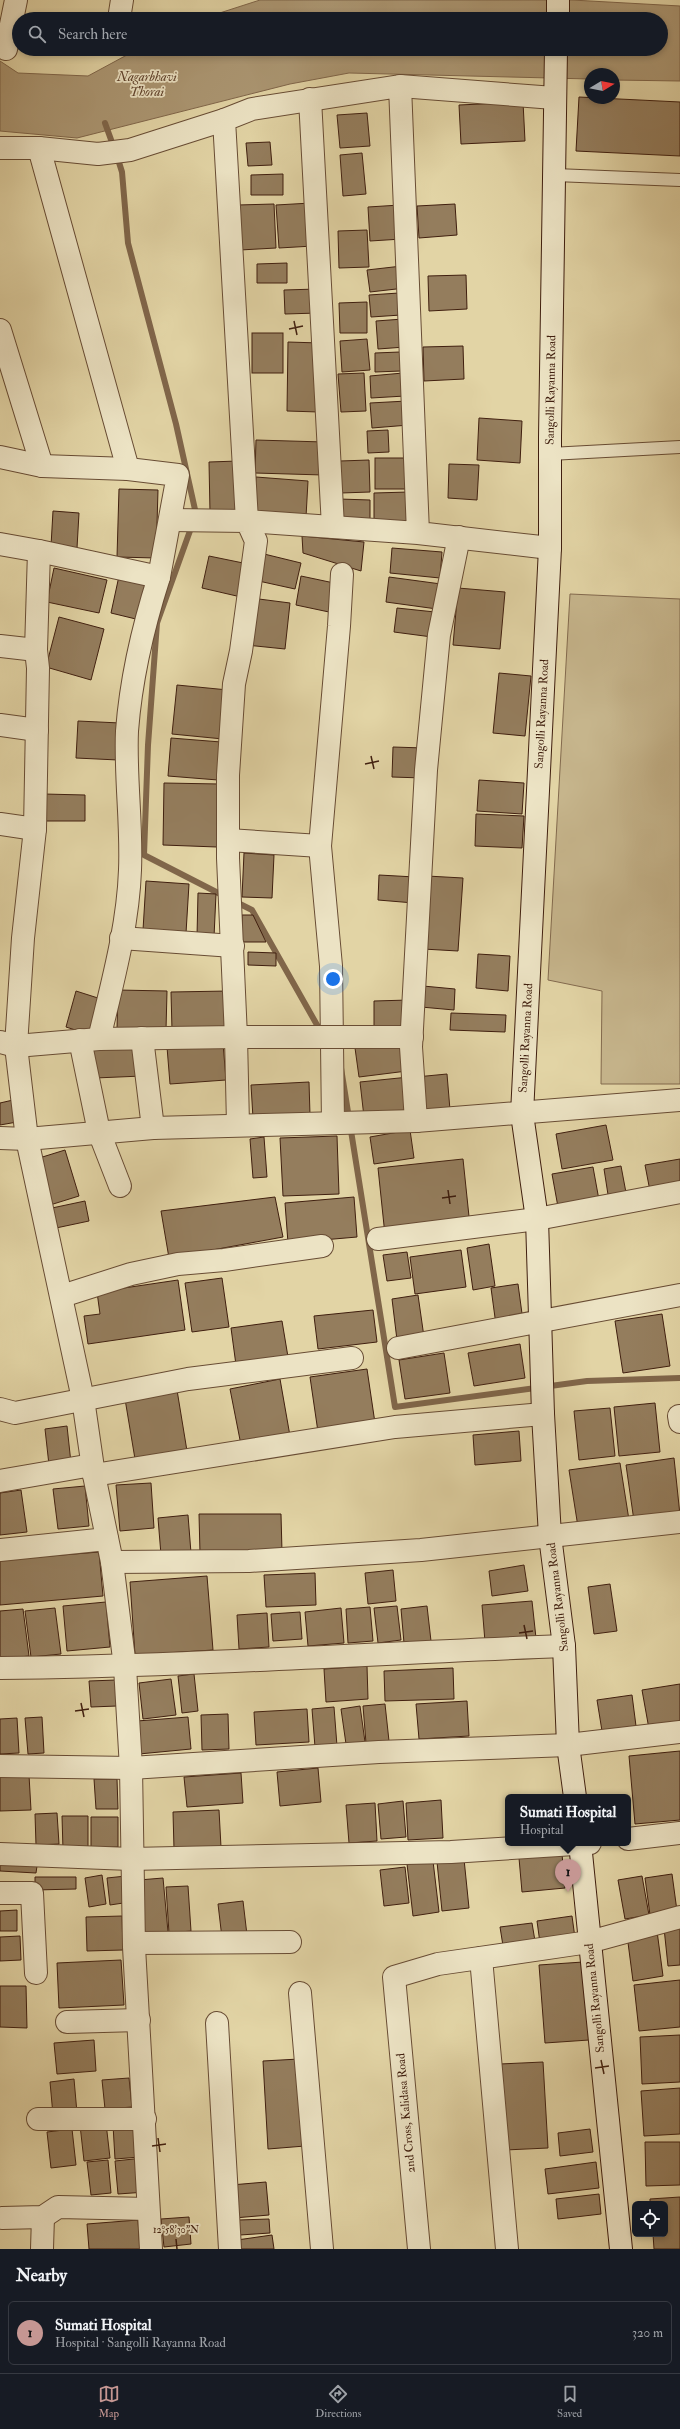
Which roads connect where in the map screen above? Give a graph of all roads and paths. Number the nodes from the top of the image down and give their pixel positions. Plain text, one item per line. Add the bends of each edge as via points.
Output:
1 (16, 0) edge
2 (122, 0) edge
3 (558, 0) edge
4 (14, 12) edge
5 (120, 12) edge
6 (558, 12) edge
7 (12, 19) edge
8 (6, 48) dead end
9 (556, 56) edge
10 (400, 86) junction
11 (555, 91) junction
12 (310, 99) junction
13 (224, 120) junction
14 (0, 148) edge
15 (39, 148) junction
16 (555, 175) junction
17 (680, 180) edge
18 (0, 330) edge
19 (680, 447) edge
20 (550, 454) junction
21 (0, 457) edge
22 (42, 466) junction
23 (128, 469) junction
24 (186, 521) junction
25 (247, 522) junction
26 (333, 528) junction
27 (418, 533) junction
28 (459, 537) junction
29 (0, 544) edge
30 (550, 548) junction
31 (39, 551) junction
32 (342, 574) dead end
33 (159, 577) junction
34 (0, 646) edge
35 (36, 650) junction
36 (0, 725) edge
37 (37, 730) junction
38 (0, 824) edge
39 (35, 829) junction
40 (228, 840) junction
41 (320, 846) junction
42 (121, 938) junction
43 (233, 946) junction
44 (236, 1037) junction
45 (412, 1037) junction
46 (142, 1038) junction
47 (332, 1038) junction
48 (90, 1040) junction
49 (8, 1044) edge
50 (680, 1100) edge
51 (522, 1114) junction
52 (416, 1121) junction
53 (333, 1123) junction
54 (238, 1125) junction
55 (153, 1128) junction
56 (99, 1132) junction
57 (0, 1138) edge
58 (27, 1139) junction
59 (120, 1186) dead end
60 (680, 1192) edge
61 (537, 1219) junction
62 (378, 1239) dead end
63 (322, 1246) dead end
64 (680, 1295) edge
65 (62, 1296) junction
66 (540, 1322) junction
67 (398, 1348) dead end
68 (352, 1358) dead end
69 (542, 1396) junction
70 (83, 1399) junction
71 (5, 1412) edge
72 (93, 1470) junction
73 (0, 1481) edge
74 (680, 1522) edge
75 (550, 1536) junction
76 (107, 1539) junction
77 (0, 1550) edge
78 (112, 1562) junction
79 (564, 1646) junction
80 (125, 1667) junction
81 (0, 1668) edge
82 (680, 1732) edge
83 (568, 1745) junction
84 (0, 1766) edge
85 (131, 1768) junction
86 (575, 1794) edge
87 (680, 1833) edge
88 (631, 1839) edge
89 (539, 1846) edge
90 (583, 1846) edge
91 (0, 1854) edge
92 (131, 1859) junction
93 (0, 1893) edge
94 (680, 1917) edge
95 (290, 1942) dead end
96 (589, 1942) junction
97 (134, 1943) junction
98 (481, 1958) junction
99 (36, 1973) dead end
100 (300, 1993) dead end
101 (139, 2020) junction
102 (67, 2022) dead end
103 (218, 2023) dead end
104 (38, 2119) dead end
105 (145, 2119) junction
106 (148, 2209) junction
107 (43, 2217) junction
108 (2, 2218) dead end
109 (42, 2249) edge
110 (151, 2249) edge
111 (230, 2249) edge
112 (322, 2249) edge
113 (419, 2249) edge
114 (507, 2249) edge
115 (621, 2249) edge

1 - 4 street
2 - 5 street
3 - 6 street
7 - 8 street
9 - 11 street, Sangolli Rayanna Road
10 - 11 street
10 - 12 street
10 - 27 street
11 - 16 street, Sangolli Rayanna Road
12 - 13 street via 252,109
12 - 26 street
13 - 15 street via 130,150 98,154
13 - 25 street
14 - 15 street
15 - 23 street
16 - 17 lane
16 - 20 street, Sangolli Rayanna Road
18 - 22 street
19 - 20 lane
20 - 30 street, Sangolli Rayanna Road
21 - 22 street
22 - 23 street
23 - 24 street via 178,475
24 - 25 street
24 - 33 street
25 - 26 street
25 - 40 street via 256,541 234,684
26 - 27 street
27 - 28 street
28 - 30 street
28 - 45 street via 439,635 426,770
29 - 31 street
30 - 51 street, Sangolli Rayanna Road
31 - 33 street
31 - 35 street
32 - 41 street via 340,626
33 - 42 street via 146,618 132,683 127,732 130,870
34 - 35 street
35 - 37 street
36 - 37 street
37 - 39 street
38 - 39 street
39 - 49 street via 24,938
40 - 41 street
40 - 43 street
41 - 47 street via 331,966
42 - 43 street
42 - 48 street
43 - 44 street
44 - 46 street
44 - 47 street
44 - 54 street
45 - 47 street
45 - 52 street
46 - 48 street
46 - 55 street
47 - 53 street
48 - 49 street
48 - 56 street
49 - 58 street
50 - 51 street
51 - 52 street
51 - 61 street, Sangolli Rayanna Road
52 - 53 street
53 - 54 street
54 - 55 street
55 - 56 street
56 - 58 street
56 - 59 street
57 - 58 street
58 - 65 street
60 - 61 street
61 - 62 street
61 - 66 street, Sangolli Rayanna Road
63 - 65 street via 178,1264 131,1274
64 - 66 street
65 - 70 street
66 - 67 street
66 - 69 street, Sangolli Rayanna Road
68 - 70 street via 188,1379
69 - 72 street via 396,1427
69 - 75 street, Sangolli Rayanna Road
70 - 71 street via 60,1406
70 - 72 street
72 - 73 street
72 - 76 street
74 - 75 street
75 - 78 street via 421,1550 249,1561
75 - 79 street, Sangolli Rayanna Road
76 - 77 street
76 - 78 street
78 - 80 street
79 - 80 street
79 - 83 street, Sangolli Rayanna Road
80 - 81 street
80 - 85 street
82 - 83 street
83 - 85 street via 379,1752
83 - 86 street, Sangolli Rayanna Road
84 - 85 street
85 - 92 street
87 - 88 street
89 - 92 street via 451,1852
90 - 96 street, Sangolli Rayanna Road
91 - 92 street
92 - 97 street
93 - 99 street via 32,1893
94 - 96 street
95 - 97 street
96 - 98 street
96 - 115 street, Sangolli Rayanna Road
97 - 101 street
98 - 113 street, 2nd Cross, Kalidasa Road via 438,1964 394,1977
98 - 114 street
100 - 112 street
101 - 102 street
101 - 105 street
103 - 111 street
104 - 105 street
105 - 106 street
106 - 107 street via 58,2208
106 - 110 street
107 - 108 street
107 - 109 street

